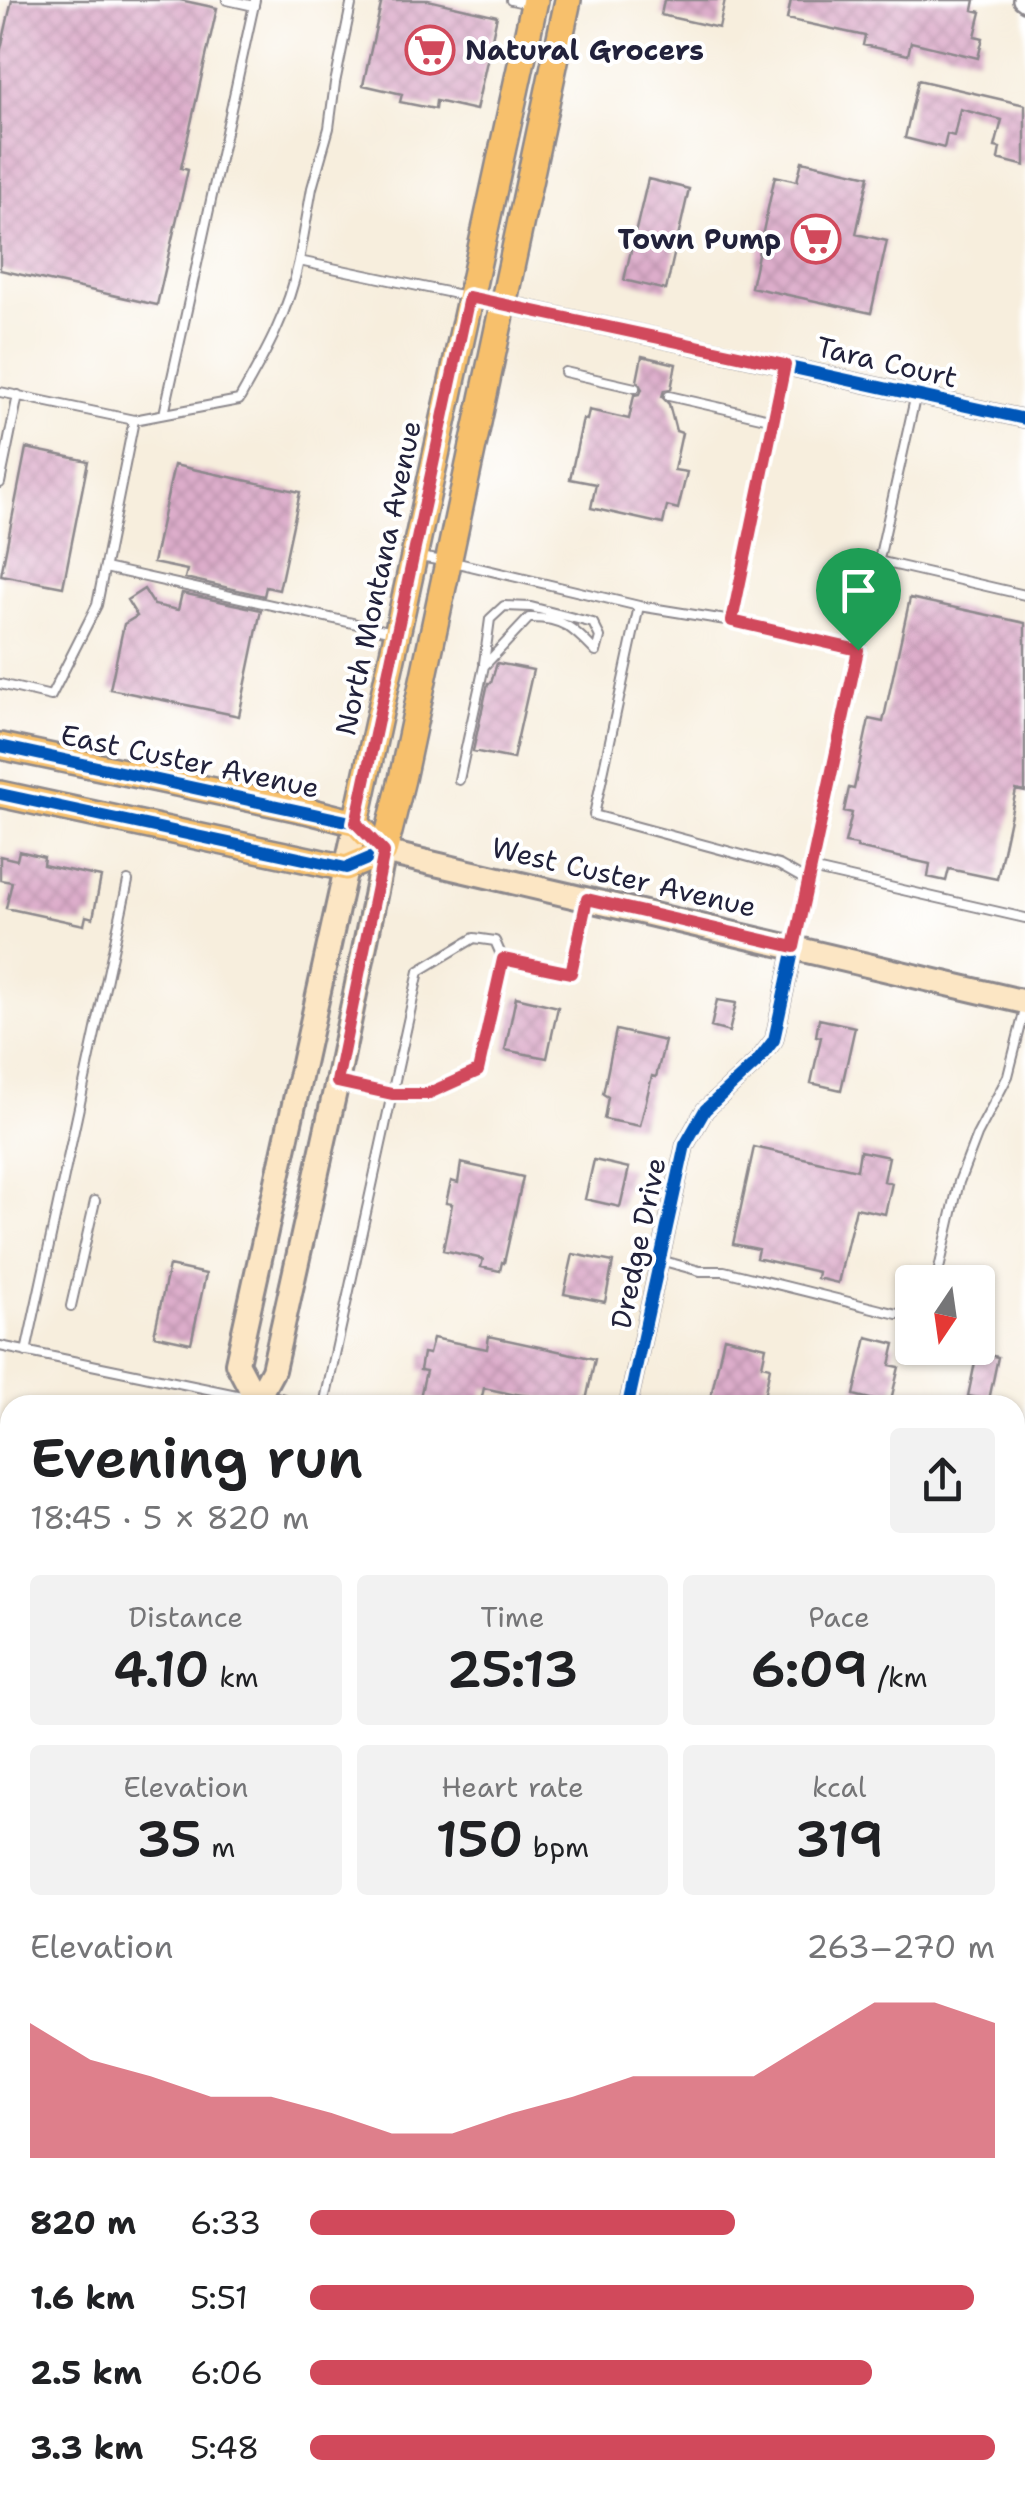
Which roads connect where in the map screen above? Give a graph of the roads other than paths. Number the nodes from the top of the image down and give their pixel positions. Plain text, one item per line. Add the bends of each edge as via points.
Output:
1 (227, 0) edge
2 (352, 0) edge
3 (568, 0) edge
4 (526, 2) edge
5 (254, 3) edge
6 (298, 261) junction
7 (469, 297) junction
8 (504, 304) junction
9 (785, 365) junction
10 (565, 372) dead end
11 (636, 388) dead end
12 (0, 392) edge
13 (916, 394) junction
14 (18, 396) junction
15 (669, 396) dead end
16 (164, 414) junction
17 (1025, 419) edge
18 (134, 420) junction
19 (774, 420) junction
20 (0, 482) edge
21 (414, 556) junction
22 (878, 561) junction
23 (448, 562) junction
24 (105, 568) junction
25 (1025, 595) edge
26 (639, 606) junction
27 (732, 621) junction
28 (398, 633) junction
29 (858, 650) junction
30 (484, 666) junction
31 (0, 684) edge
32 (0, 746) edge
33 (459, 780) dead end
34 (0, 794) edge
35 (356, 823) junction
36 (384, 852) junction
37 (346, 868) junction
38 (811, 869) junction
39 (128, 880) dead end
40 (809, 882) junction
41 (587, 899) junction
42 (1025, 918) edge
43 (794, 947) junction
44 (503, 959) junction
45 (1025, 1006) edge
46 (337, 1082) junction
47 (392, 1094) junction
48 (95, 1200) dead end
49 (660, 1260) junction
50 (940, 1265) edge
51 (71, 1306) dead end
52 (895, 1314) edge
53 (0, 1346) edge
54 (26, 1352) junction
55 (223, 1395) edge
56 (252, 1395) edge
57 (259, 1395) edge
58 (326, 1395) edge
59 (630, 1395) edge

1 - 5 lane
2 - 6 lane
3 - 8 main road
4 - 7 main road, North Montana Avenue
5 - 16 lane
6 - 7 lane
6 - 16 lane via 292,295 240,400
7 - 8 lane
7 - 21 main road, North Montana Avenue
8 - 9 street, Tara Court
8 - 23 main road
9 - 13 street, Tara Court
9 - 19 lane
10 - 11 lane
12 - 14 lane
13 - 17 street, Tara Court
13 - 22 lane
14 - 18 lane
14 - 20 lane
15 - 19 lane
16 - 18 lane
18 - 24 lane
19 - 27 lane
21 - 23 lane
21 - 28 main road, North Montana Avenue
22 - 25 lane
22 - 29 lane
23 - 26 lane
23 - 36 main road
24 - 28 lane
24 - 31 lane via 97,605 51,696
26 - 27 lane
26 - 40 lane via 594,815 779,865
27 - 29 lane
28 - 35 main road, North Montana Avenue
29 - 38 lane
30 - 30 lane via 529,618 569,624 596,652 600,637 593,623 504,606 490,619
30 - 33 lane
32 - 35 main road, East Custer Avenue
34 - 37 main road
35 - 36 main road
35 - 37 main road, North Montana Avenue
36 - 37 main road
36 - 41 main road, West Custer Avenue
36 - 46 main road
37 - 56 main road, North Montana Avenue via 237,1364
38 - 40 lane
38 - 42 lane
39 - 54 lane
40 - 43 lane
41 - 43 main road, West Custer Avenue
41 - 44 lane via 571,973
43 - 45 main road, West Custer Avenue
43 - 49 street, Dredge Drive via 774,1040 705,1110 685,1145
44 - 47 lane via 478,1071 427,1094
44 - 47 lane via 495,941 474,938 419,971
45 - 50 lane via 1008,1076 959,1182
46 - 47 lane
46 - 57 main road via 273,1370
47 - 58 lane
48 - 51 lane
49 - 52 lane
49 - 59 street, Dredge Drive
53 - 54 lane
54 - 55 lane

